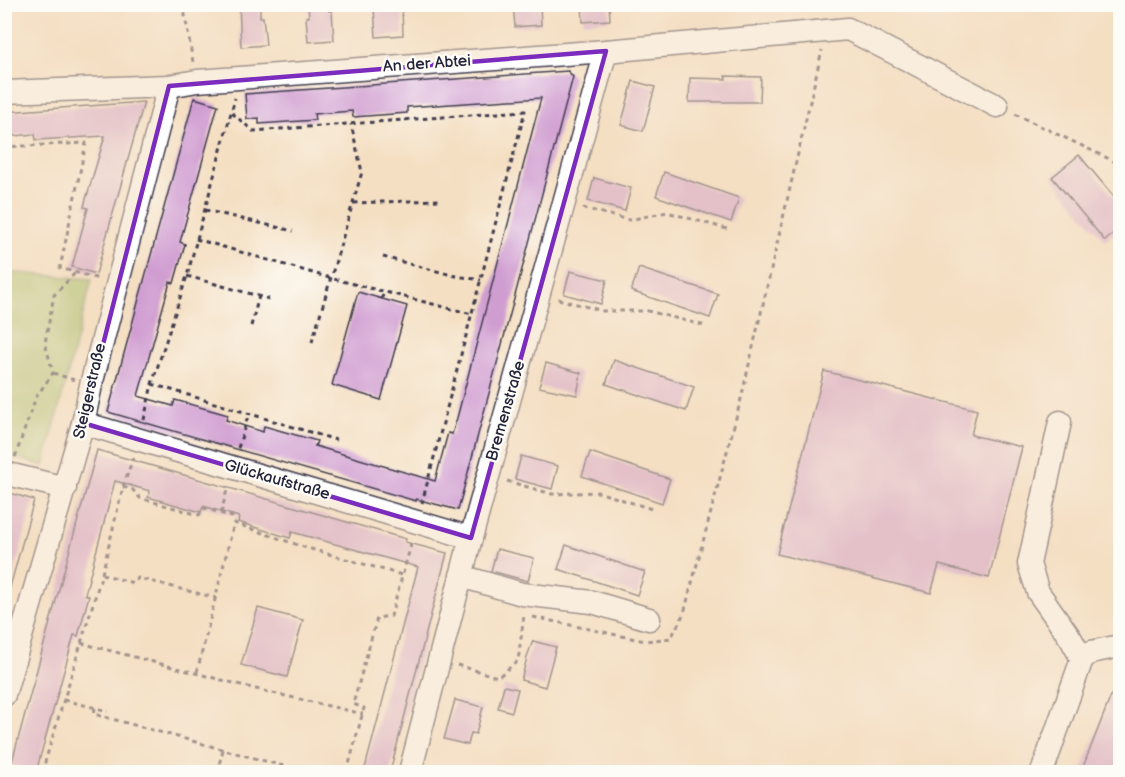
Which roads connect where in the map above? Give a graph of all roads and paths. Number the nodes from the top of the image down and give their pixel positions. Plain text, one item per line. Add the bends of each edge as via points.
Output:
1 (183, 4) edge
2 (823, 30) junction
3 (606, 51) junction
4 (197, 81) junction
5 (170, 86) junction
6 (4, 92) edge
7 (997, 106) joint
8 (231, 113) dead end
9 (351, 124) junction
10 (4, 147) edge
11 (1120, 164) edge
12 (439, 200) dead end
13 (353, 203) junction
14 (564, 203) junction
15 (205, 210) dead end
16 (727, 230) dead end
17 (292, 231) dead end
18 (196, 239) dead end
19 (383, 257) dead end
20 (77, 271) junction
21 (187, 276) dead end
22 (330, 278) junction
23 (481, 280) junction
24 (116, 285) junction
25 (385, 292) junction
26 (538, 293) junction
27 (260, 296) junction
28 (269, 299) dead end
29 (381, 299) dead end
30 (472, 314) junction
31 (251, 326) dead end
32 (706, 326) dead end
33 (312, 342) dead end
34 (152, 384) dead end
35 (249, 412) junction
36 (1060, 422) dead end
37 (83, 423) junction
38 (336, 440) dead end
39 (233, 468) junction
40 (7, 473) edge
41 (488, 475) junction
42 (123, 487) dead end
43 (65, 488) junction
44 (656, 510) dead end
45 (221, 513) junction
46 (417, 522) junction
47 (234, 524) junction
48 (471, 538) junction
49 (102, 574) dead end
50 (402, 575) junction
51 (461, 576) junction
52 (216, 598) junction
53 (649, 619) dead end
54 (81, 642) dead end
55 (1120, 646) edge
56 (1082, 658) junction
57 (438, 660) junction
58 (196, 672) junction
59 (4, 695) edge
60 (64, 700) dead end
61 (95, 708) junction
62 (108, 711) dead end
63 (363, 714) junction
64 (223, 750) junction
65 (217, 772) edge
66 (305, 772) edge
67 (347, 772) edge
68 (410, 772) edge
69 (1042, 772) edge

1 - 4 path
2 - 3 street, An der Abtei
2 - 7 street, An der Abtei via 848,29
2 - 57 path via 821,56 741,399 684,613 671,638 645,641 524,615 518,661 498,677
3 - 4 street, An der Abtei
3 - 14 street, Bremenstraße
4 - 5 street, An der Abtei
5 - 6 street, An der Abtei
5 - 24 street, Steigerstraße
7 - 11 path
8 - 9 path via 253,131
9 - 13 path via 362,172
9 - 23 path via 525,111
10 - 20 path via 86,143 60,267
12 - 13 path
13 - 22 path
14 - 16 path via 629,220 667,212
14 - 26 street, Bremenstraße
15 - 17 path
18 - 22 path
19 - 23 path
20 - 24 path
20 - 40 path via 54,295 45,343 53,373 36,397
21 - 27 path
22 - 25 path
22 - 33 path
23 - 30 path
24 - 37 street, Steigerstraße
25 - 29 path
25 - 30 path
26 - 32 path via 603,311 648,311
26 - 41 street, Bremenstraße
27 - 28 path
27 - 31 path
30 - 46 path
34 - 35 path
35 - 38 path
35 - 39 path
36 - 56 street via 1029,564 1038,592
37 - 39 street, Glückaufstraße
37 - 43 street, Steigerstraße
39 - 45 path
39 - 46 street, Glückaufstraße
40 - 43 street
41 - 44 path via 552,494 598,492
41 - 48 street, Bremenstraße
42 - 45 path via 132,489 140,498 199,515 205,508
43 - 59 street, Steigerstraße
45 - 47 path via 232,517
46 - 48 street, Glückaufstraße
46 - 50 path
47 - 50 path
47 - 52 path
48 - 51 street, Bremenstraße
49 - 52 path via 133,583 138,578
50 - 63 path via 391,616 377,618 353,704 364,708
51 - 53 street via 522,594 592,602
51 - 57 street, Bremenstraße
52 - 58 path
54 - 58 path
55 - 56 street via 1091,652
56 - 69 street
57 - 68 street, Bremenstraße
58 - 63 path
60 - 61 path
61 - 62 path
61 - 64 path via 94,714
63 - 67 path
64 - 65 path
64 - 66 path

